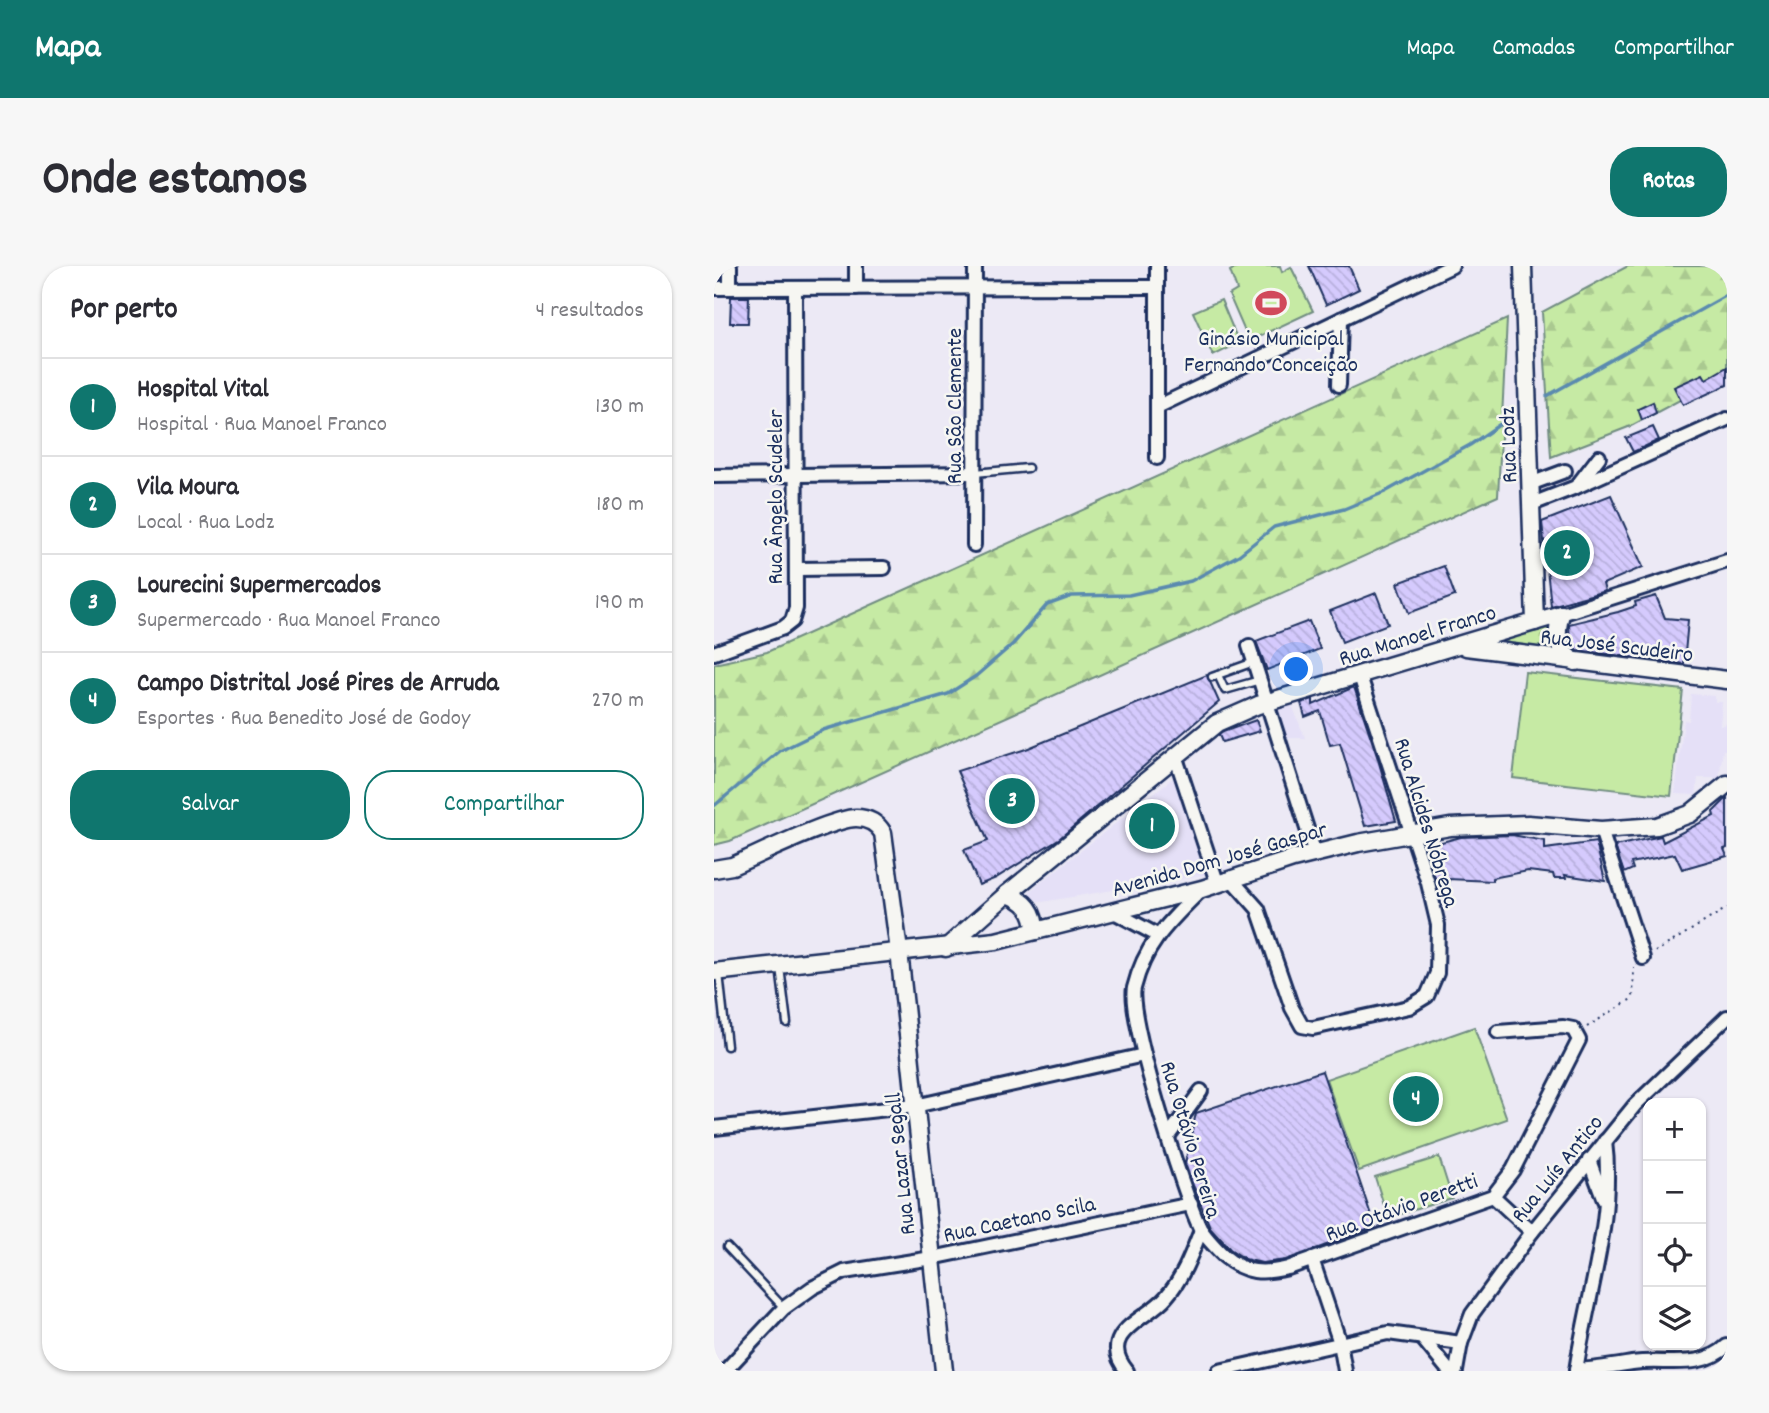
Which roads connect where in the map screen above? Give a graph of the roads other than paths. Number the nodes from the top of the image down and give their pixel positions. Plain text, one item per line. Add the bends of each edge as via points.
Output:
1 (730, 266) edge
2 (856, 266) edge
3 (975, 266) edge
4 (1157, 266) edge
5 (1452, 266) edge
6 (1523, 266) edge
7 (1157, 287) junction
8 (714, 288) edge
9 (730, 288) junction
10 (794, 288) junction
11 (856, 288) junction
12 (975, 288) junction
13 (1341, 319) junction
14 (1339, 385) dead end
15 (1157, 407) junction
16 (1727, 419) edge
17 (1599, 457) dead end
18 (1157, 458) dead end
19 (1028, 468) dead end
20 (1565, 471) dead end
21 (973, 473) junction
22 (795, 475) junction
23 (714, 476) edge
24 (1530, 484) junction
25 (1576, 487) junction
26 (1532, 504) junction
27 (974, 545) dead end
28 (1725, 563) edge
29 (884, 568) dead end
30 (796, 569) junction
31 (1561, 614) junction
32 (1535, 622) junction
33 (1249, 646) dead end
34 (1460, 647) junction
35 (714, 653) edge
36 (1254, 662) junction
37 (1578, 663) junction
38 (1360, 676) junction
39 (1260, 680) junction
40 (1727, 680) edge
41 (1267, 703) junction
42 (1175, 755) junction
43 (1727, 784) edge
44 (1601, 830) junction
45 (1411, 834) junction
46 (1315, 853) junction
47 (714, 869) edge
48 (1217, 885) junction
49 (1007, 894) junction
50 (988, 911) junction
51 (1114, 912) junction
52 (1035, 932) junction
53 (1157, 934) junction
54 (996, 941) junction
55 (946, 947) junction
56 (899, 951) junction
57 (1643, 958) road end
58 (780, 965) junction
59 (716, 972) edge
60 (1727, 1017) edge
61 (787, 1023) dead end
62 (1498, 1032) dead end
63 (727, 1046) dead end
64 (1144, 1055) junction
65 (1201, 1091) dead end
66 (915, 1106) junction
67 (714, 1128) edge
68 (1169, 1135) junction
69 (1605, 1141) junction
70 (1589, 1160) junction
71 (1493, 1196) junction
72 (1605, 1203) junction
73 (1191, 1204) junction
74 (1201, 1230) junction
75 (1532, 1232) junction
76 (727, 1247) dead end
77 (932, 1258) junction
78 (1312, 1259) junction
79 (784, 1308) junction
80 (1422, 1338) junction
81 (1340, 1343) junction
82 (1461, 1343) junction
83 (1727, 1346) edge
84 (1576, 1370) edge
85 (1609, 1370) edge
86 (725, 1371) edge
87 (944, 1371) edge
88 (1127, 1371) edge
89 (1219, 1371) edge
90 (1345, 1371) edge
91 (1449, 1371) edge
92 (1456, 1371) edge

1 - 9 street
2 - 11 street
3 - 12 street, Rua São Clemente
4 - 7 street
5 - 13 street
6 - 24 street, Rua Lodz
7 - 12 street
7 - 15 street
8 - 9 street
9 - 10 street
10 - 11 street
10 - 22 street, Rua Ângelo Scudeler
11 - 12 street
12 - 21 street, Rua São Clemente
13 - 14 street
13 - 15 street
15 - 18 street
16 - 25 street
17 - 25 street
19 - 21 lane
20 - 24 street
21 - 22 street
21 - 27 street, Rua São Clemente
22 - 23 street
22 - 30 street, Rua Ângelo Scudeler
24 - 26 street, Rua Lodz
25 - 26 street
26 - 32 street, Rua Lodz
28 - 31 street, Rua Manoel Franco
29 - 30 street
30 - 35 street, Rua Ângelo Scudeler via 792,621
31 - 32 street, Rua Manoel Franco
31 - 37 street via 1558,643 1567,658
32 - 34 street, Rua Manoel Franco
33 - 36 street
34 - 37 street, Rua José Scudeiro
34 - 38 street, Rua Manoel Franco
36 - 39 street
36 - 39 lane via 1215,676 1225,690
37 - 40 street, Rua José Scudeiro
38 - 41 street, Rua Manoel Franco
38 - 45 street, Rua Alcides Nóbrega
39 - 41 street
41 - 42 street, Rua Manoel Franco via 1217,723
41 - 46 street
42 - 48 street
42 - 49 street, Rua Manoel Franco
43 - 44 street, Avenida Dom José Gaspar via 1690,814 1657,826
44 - 45 street, Avenida Dom José Gaspar via 1491,823
44 - 57 street
45 - 46 street, Avenida Dom José Gaspar
45 - 48 street, Rua Alcides Nóbrega via 1428,883 1439,951 1427,996 1409,1007 1313,1028 1303,1026 1292,1009 1258,909
46 - 48 street, Avenida Dom José Gaspar
47 - 56 street, Rua Lazar Segall via 732,866 842,820 878,824 886,845
48 - 51 street, Avenida Dom José Gaspar
48 - 53 street, Rua Otávio Pereira
49 - 50 street, Rua Manoel Franco
49 - 52 street via 1028,906
50 - 54 street via 986,928
50 - 55 street, Rua Manoel Franco
51 - 52 street, Avenida Dom José Gaspar
51 - 53 street
52 - 54 street, Avenida Dom José Gaspar
53 - 64 street, Rua Otávio Pereira via 1134,990
54 - 55 street, Avenida Dom José Gaspar
55 - 56 street, Avenida Dom José Gaspar
56 - 58 street, Avenida Dom José Gaspar
56 - 66 street, Rua Lazar Segall
58 - 59 street, Avenida Dom José Gaspar
58 - 61 lane
59 - 63 lane
60 - 69 street, Rua Luís Antico via 1657,1082
62 - 71 street, Rua Otávio Peretti via 1563,1027 1578,1034 1579,1040 1513,1170
64 - 66 street
64 - 68 street, Rua Otávio Pereira
65 - 68 street
66 - 67 street
66 - 77 street, Rua Lazar Segall
68 - 73 street, Rua Otávio Pereira
69 - 70 street, Rua Luís Antico
69 - 72 street via 1609,1175
70 - 72 street
70 - 75 street, Rua Luís Antico
71 - 75 street
71 - 78 street, Rua Otávio Peretti
72 - 84 street
73 - 74 street, Rua Otávio Pereira
73 - 77 street, Rua Caetano Scila
74 - 78 street, Rua Otávio Peretti via 1227,1258 1252,1272 1267,1273
74 - 88 street, Rua Otávio Pereira via 1177,1284 1121,1335 1119,1355
75 - 82 street, Rua Luís Antico via 1472,1314
76 - 79 lane
77 - 79 street, Rua Caetano Scila via 844,1272
77 - 87 street, Rua Lazar Segall
78 - 81 street
79 - 86 street, Rua Caetano Scila
80 - 81 street via 1388,1334
80 - 82 street
80 - 91 street
81 - 89 street
81 - 90 street
82 - 92 street, Rua Luís Antico
83 - 85 street via 1697,1363 1630,1363
84 - 85 street

